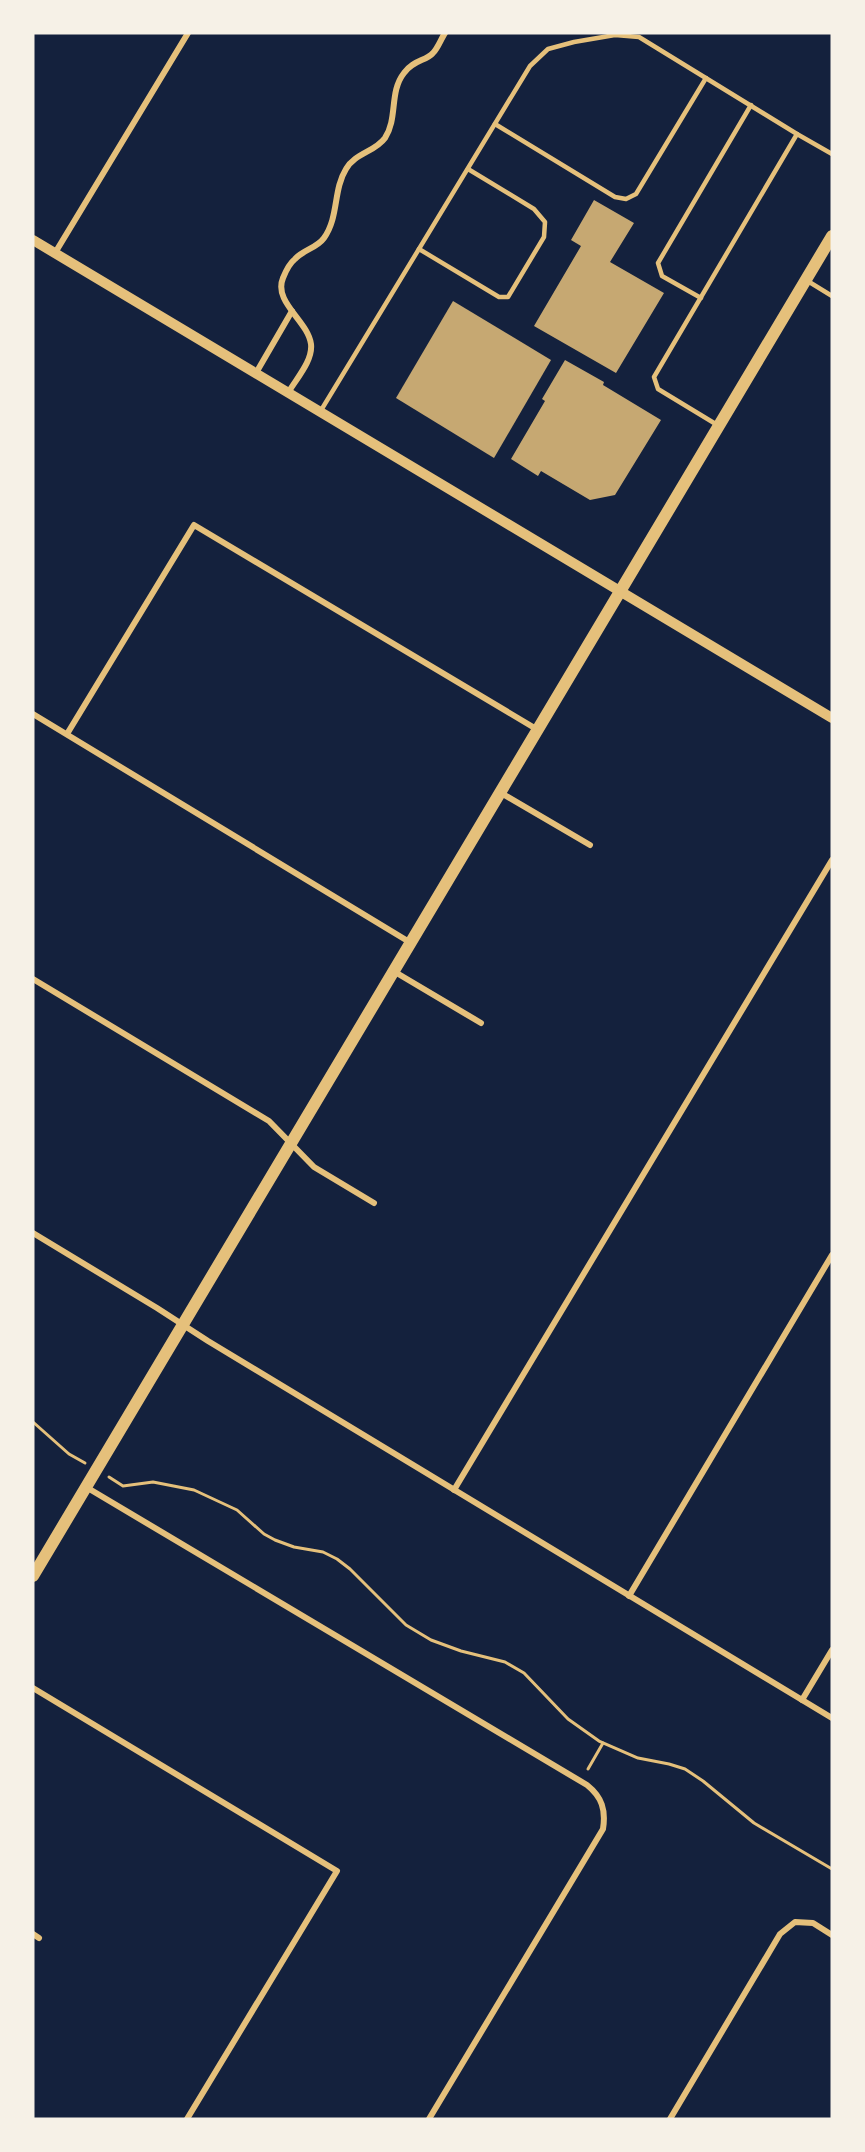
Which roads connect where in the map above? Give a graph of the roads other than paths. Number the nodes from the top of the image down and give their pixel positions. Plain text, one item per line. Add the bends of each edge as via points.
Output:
1 (188, 33) edge
2 (445, 33) edge
3 (706, 78) junction
4 (751, 105) junction
5 (495, 124) junction
6 (797, 134) junction
7 (832, 154) edge
8 (468, 169) junction
9 (832, 236) edge
10 (33, 240) edge
11 (419, 249) junction
12 (55, 253) junction
13 (806, 280) junction
14 (832, 296) edge
15 (700, 298) junction
16 (292, 311) junction
17 (256, 373) junction
18 (288, 393) junction
19 (320, 412) junction
20 (719, 426) junction
21 (621, 593) junction
22 (33, 714) edge
23 (832, 717) edge
24 (538, 730) junction
25 (67, 734) junction
26 (501, 793) junction
27 (590, 845) dead end
28 (832, 860) edge
29 (412, 943) junction
30 (394, 972) junction
31 (33, 979) edge
32 (481, 1023) dead end
33 (292, 1144) junction
34 (374, 1203) dead end
35 (33, 1233) edge
36 (832, 1255) edge
37 (183, 1325) junction
38 (86, 1487) junction
39 (454, 1490) junction
40 (33, 1576) edge
41 (628, 1596) junction
42 (832, 1650) edge
43 (33, 1688) edge
44 (802, 1700) junction
45 (832, 1718) edge
46 (832, 1935) edge
47 (188, 2119) edge
48 (429, 2119) edge
49 (670, 2119) edge

1 - 12 street
2 - 16 street via 432,54 414,62 403,73 395,88 392,121 385,138 346,168 330,229 322,240 295,258 282,280 282,295
3 - 4 lane
3 - 5 lane via 639,37 615,35 574,42 548,50 530,66
3 - 5 lane via 636,194 626,199
4 - 6 lane
4 - 15 lane via 658,263 662,276
5 - 8 lane
6 - 7 lane
6 - 15 lane
8 - 11 lane
8 - 11 lane via 534,209 545,222 544,237 508,297 499,297
9 - 13 main road
10 - 12 street
11 - 19 lane
12 - 17 street
13 - 14 lane
13 - 20 main road
15 - 20 lane via 654,377 658,389
16 - 17 street
16 - 18 street via 310,343 308,360
17 - 18 street
18 - 19 street
19 - 21 street
20 - 21 main road
21 - 23 street
21 - 24 main road
22 - 25 street
24 - 25 street via 195,525
24 - 26 main road
25 - 29 street
26 - 27 street
26 - 29 main road
28 - 39 street
29 - 30 main road
30 - 32 street
30 - 33 main road
31 - 33 street via 269,1121
33 - 34 street via 314,1167
33 - 37 main road
35 - 37 street
36 - 41 street
37 - 38 main road
37 - 39 street
38 - 40 main road
38 - 48 street via 587,1785 598,1796 604,1808 603,1829
39 - 41 street
41 - 44 street
42 - 44 street
43 - 47 street via 337,1871
44 - 45 street
46 - 49 street via 813,1923 795,1922 780,1934

